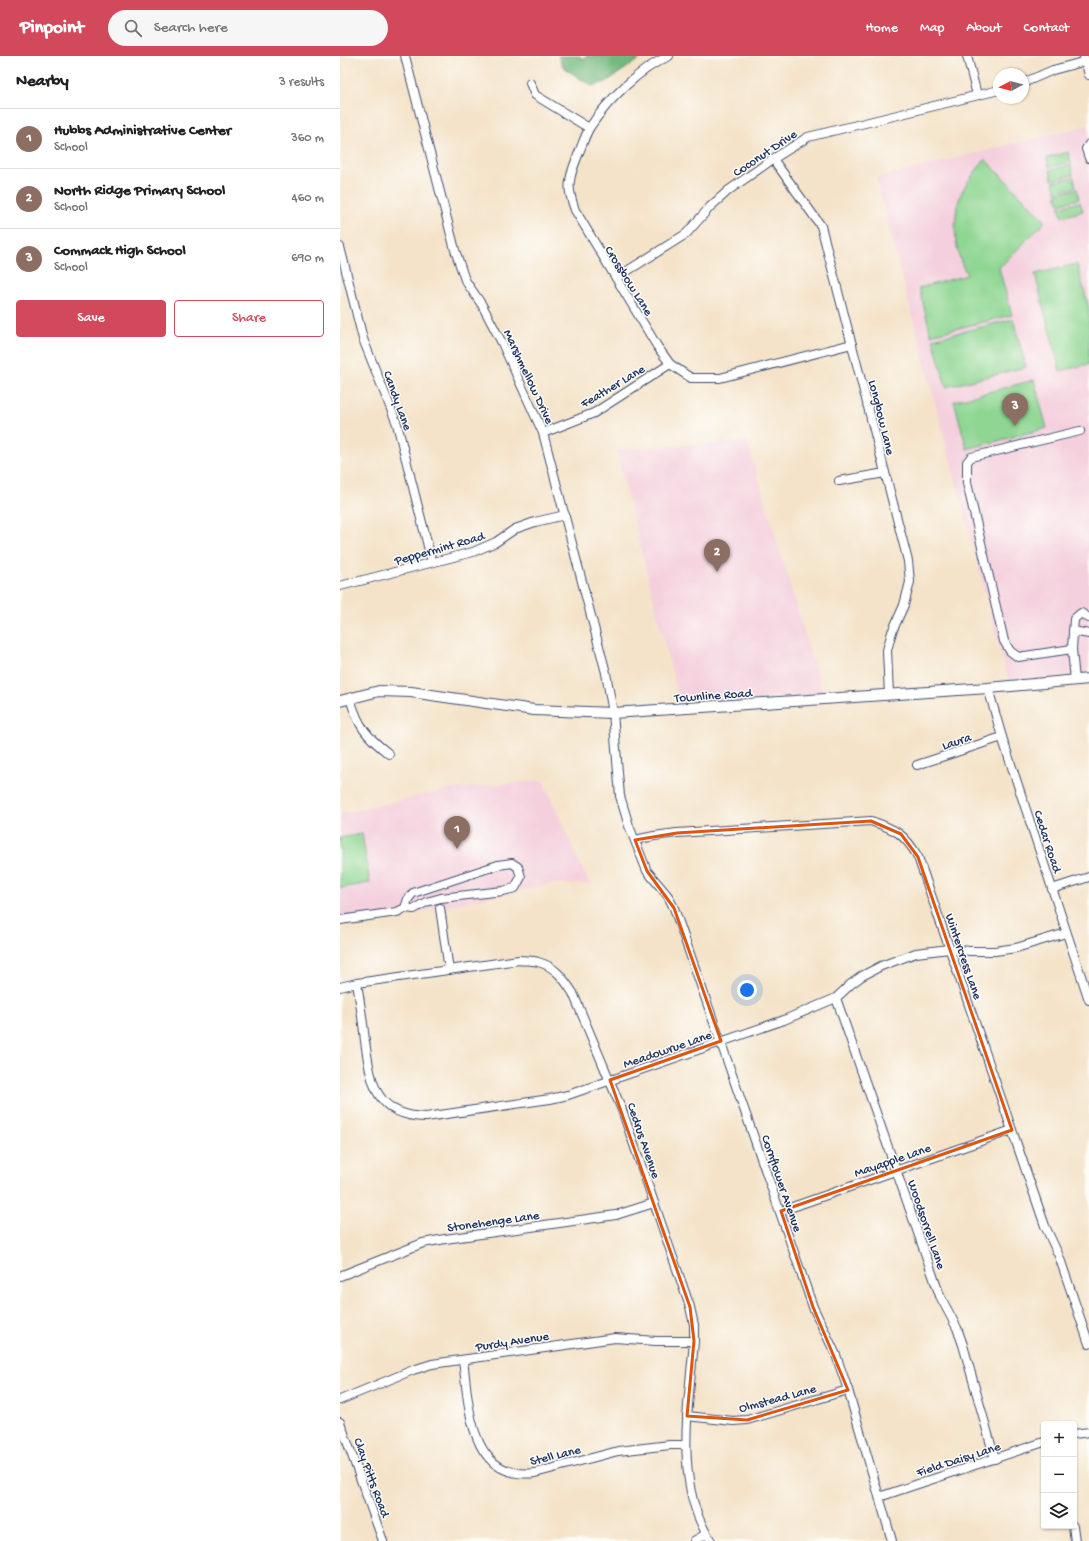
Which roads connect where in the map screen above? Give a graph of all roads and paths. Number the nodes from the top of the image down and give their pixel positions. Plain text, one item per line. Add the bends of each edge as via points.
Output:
1 (405, 56) edge
2 (669, 56) edge
3 (967, 56) edge
4 (1085, 59) edge
5 (1089, 75) edge
6 (1029, 81) edge
7 (530, 82) dead end
8 (993, 92) edge
9 (977, 96) junction
10 (589, 128) junction
11 (1089, 144) edge
12 (773, 158) junction
13 (1089, 158) edge
14 (340, 247) edge
15 (616, 278) junction
16 (852, 344) junction
17 (670, 364) junction
18 (1080, 431) dead end
19 (543, 434) junction
20 (885, 473) junction
21 (839, 481) dead end
22 (565, 515) junction
23 (432, 562) junction
24 (340, 586) edge
25 (1089, 618) edge
26 (1073, 631) junction
27 (1089, 634) edge
28 (1072, 650) junction
29 (1089, 680) edge
30 (1075, 681) junction
31 (988, 688) junction
32 (889, 695) junction
33 (345, 700) edge
34 (613, 713) junction
35 (1002, 737) junction
36 (388, 754) dead end
37 (917, 765) dead end
38 (635, 840) junction
39 (1089, 877) edge
40 (1052, 889) junction
41 (405, 908) junction
42 (440, 908) dead end
43 (340, 920) edge
44 (1066, 933) junction
45 (949, 949) junction
46 (449, 970) junction
47 (357, 983) junction
48 (340, 987) edge
49 (836, 998) junction
50 (1089, 1000) edge
51 (721, 1042) junction
52 (610, 1080) junction
53 (1012, 1130) junction
54 (896, 1170) junction
55 (654, 1203) junction
56 (781, 1211) junction
57 (340, 1276) edge
58 (694, 1341) junction
59 (1089, 1344) edge
60 (463, 1360) junction
61 (848, 1390) junction
62 (340, 1400) edge
63 (688, 1416) junction
64 (340, 1422) edge
65 (1089, 1432) edge
66 (1077, 1434) edge
67 (1041, 1443) edge
68 (686, 1445) junction
69 (995, 1459) junction
70 (879, 1497) junction
71 (1073, 1529) edge
72 (708, 1537) edge
73 (383, 1541) edge
74 (694, 1541) edge
75 (892, 1541) edge
76 (1075, 1541) edge

1 - 19 street, Marshmellow Drive via 465,280 502,343
2 - 10 street, Crossbow Lane via 634,78 606,106
3 - 9 street
4 - 5 street
4 - 6 street
7 - 10 street via 535,95
8 - 9 street, Coconut Drive
9 - 12 street, Coconut Drive via 808,137
10 - 15 street, Crossbow Lane via 569,181 570,195 582,223
11 - 13 street via 1086,149
12 - 15 street, Coconut Drive via 729,190 686,234
12 - 16 street, Longbow Lane via 821,226
14 - 23 street, Candy Lane via 364,339 397,424
15 - 17 street, Crossbow Lane
16 - 17 street, Crossbow Lane via 720,378 692,378
16 - 20 street, Longbow Lane
17 - 19 street, Feather Lane via 594,413
18 - 28 street via 972,457 967,462 967,483 1004,641 1010,651 1018,657
19 - 22 street, Marshmellow Drive
20 - 21 street
20 - 32 street, Longbow Lane via 908,561 910,582 887,650
22 - 23 street, Peppermint Road via 515,529 496,542 473,552
22 - 34 street, Marshmellow Drive via 606,673
23 - 24 street, Peppermint Road
25 - 26 street via 1081,613 1074,619
26 - 27 street
26 - 28 street
28 - 30 street
29 - 30 main road, Townline Road
30 - 31 main road, Townline Road
31 - 32 main road, Townline Road
31 - 35 street, Cedar Road
32 - 34 main road, Townline Road
33 - 34 main road, Townline Road via 379,691 412,692 534,710
33 - 36 street via 364,732
34 - 38 street, Marshmellow Drive via 620,796
35 - 37 street, Laura
35 - 40 street, Cedar Road
38 - 45 street, Wintercress Lane via 677,833 846,822 871,821 887,826 901,834 918,856
38 - 51 street, Cornflower Avenue via 647,871 668,896 674,908
39 - 40 street
40 - 44 street, Cedar Road
41 - 41 street via 413,893 498,865 512,862 518,867 521,877 515,888 441,898 414,909
41 - 43 street via 397,912
42 - 46 street
44 - 45 street, Meadowrue Lane via 1016,948 995,951
44 - 50 street, Cedar Road
45 - 49 street, Meadowrue Lane via 916,953 881,966 862,976
45 - 53 street, Wintercress Lane
46 - 47 street, Cedrus Avenue
46 - 52 street, Cedrus Avenue via 519,960 538,962 552,968 564,979 573,993
47 - 48 street, Cedrus Avenue
47 - 52 street, Meadowrue Lane via 369,1069 374,1086 390,1107 401,1113 413,1117 426,1117 550,1099
49 - 51 street, Meadowrue Lane
49 - 54 street, Woodsorrell Lane
51 - 52 street, Meadowrue Lane
51 - 56 street, Cornflower Avenue
52 - 55 street, Cedrus Avenue
53 - 54 street, Mayapple Lane
53 - 59 street, Wintercress Lane
54 - 56 street, Mayapple Lane
54 - 69 street, Woodsorrell Lane via 940,1296 961,1339
55 - 57 street, Stonehenge Lane via 616,1215 423,1243
55 - 58 street, Cedrus Avenue via 690,1307
56 - 61 street, Cornflower Avenue via 813,1307 836,1355
58 - 60 street, Purdy Avenue via 615,1338
58 - 63 street, Cedrus Avenue
60 - 62 street, Purdy Avenue via 432,1364 413,1370
60 - 68 street, Stell Lane via 475,1436 490,1459 511,1471 523,1474 618,1451
61 - 63 street, Olmstead Lane via 747,1420
61 - 70 street, Cornflower Avenue
63 - 68 street, Cedrus Avenue
64 - 73 street, Clay Pitts Road
65 - 66 street
67 - 69 street, Field Daisy Lane
68 - 72 street, Cedrus Avenue via 691,1495 699,1522
69 - 70 street, Field Daisy Lane
70 - 75 street, Cornflower Avenue
71 - 76 street
72 - 74 street

